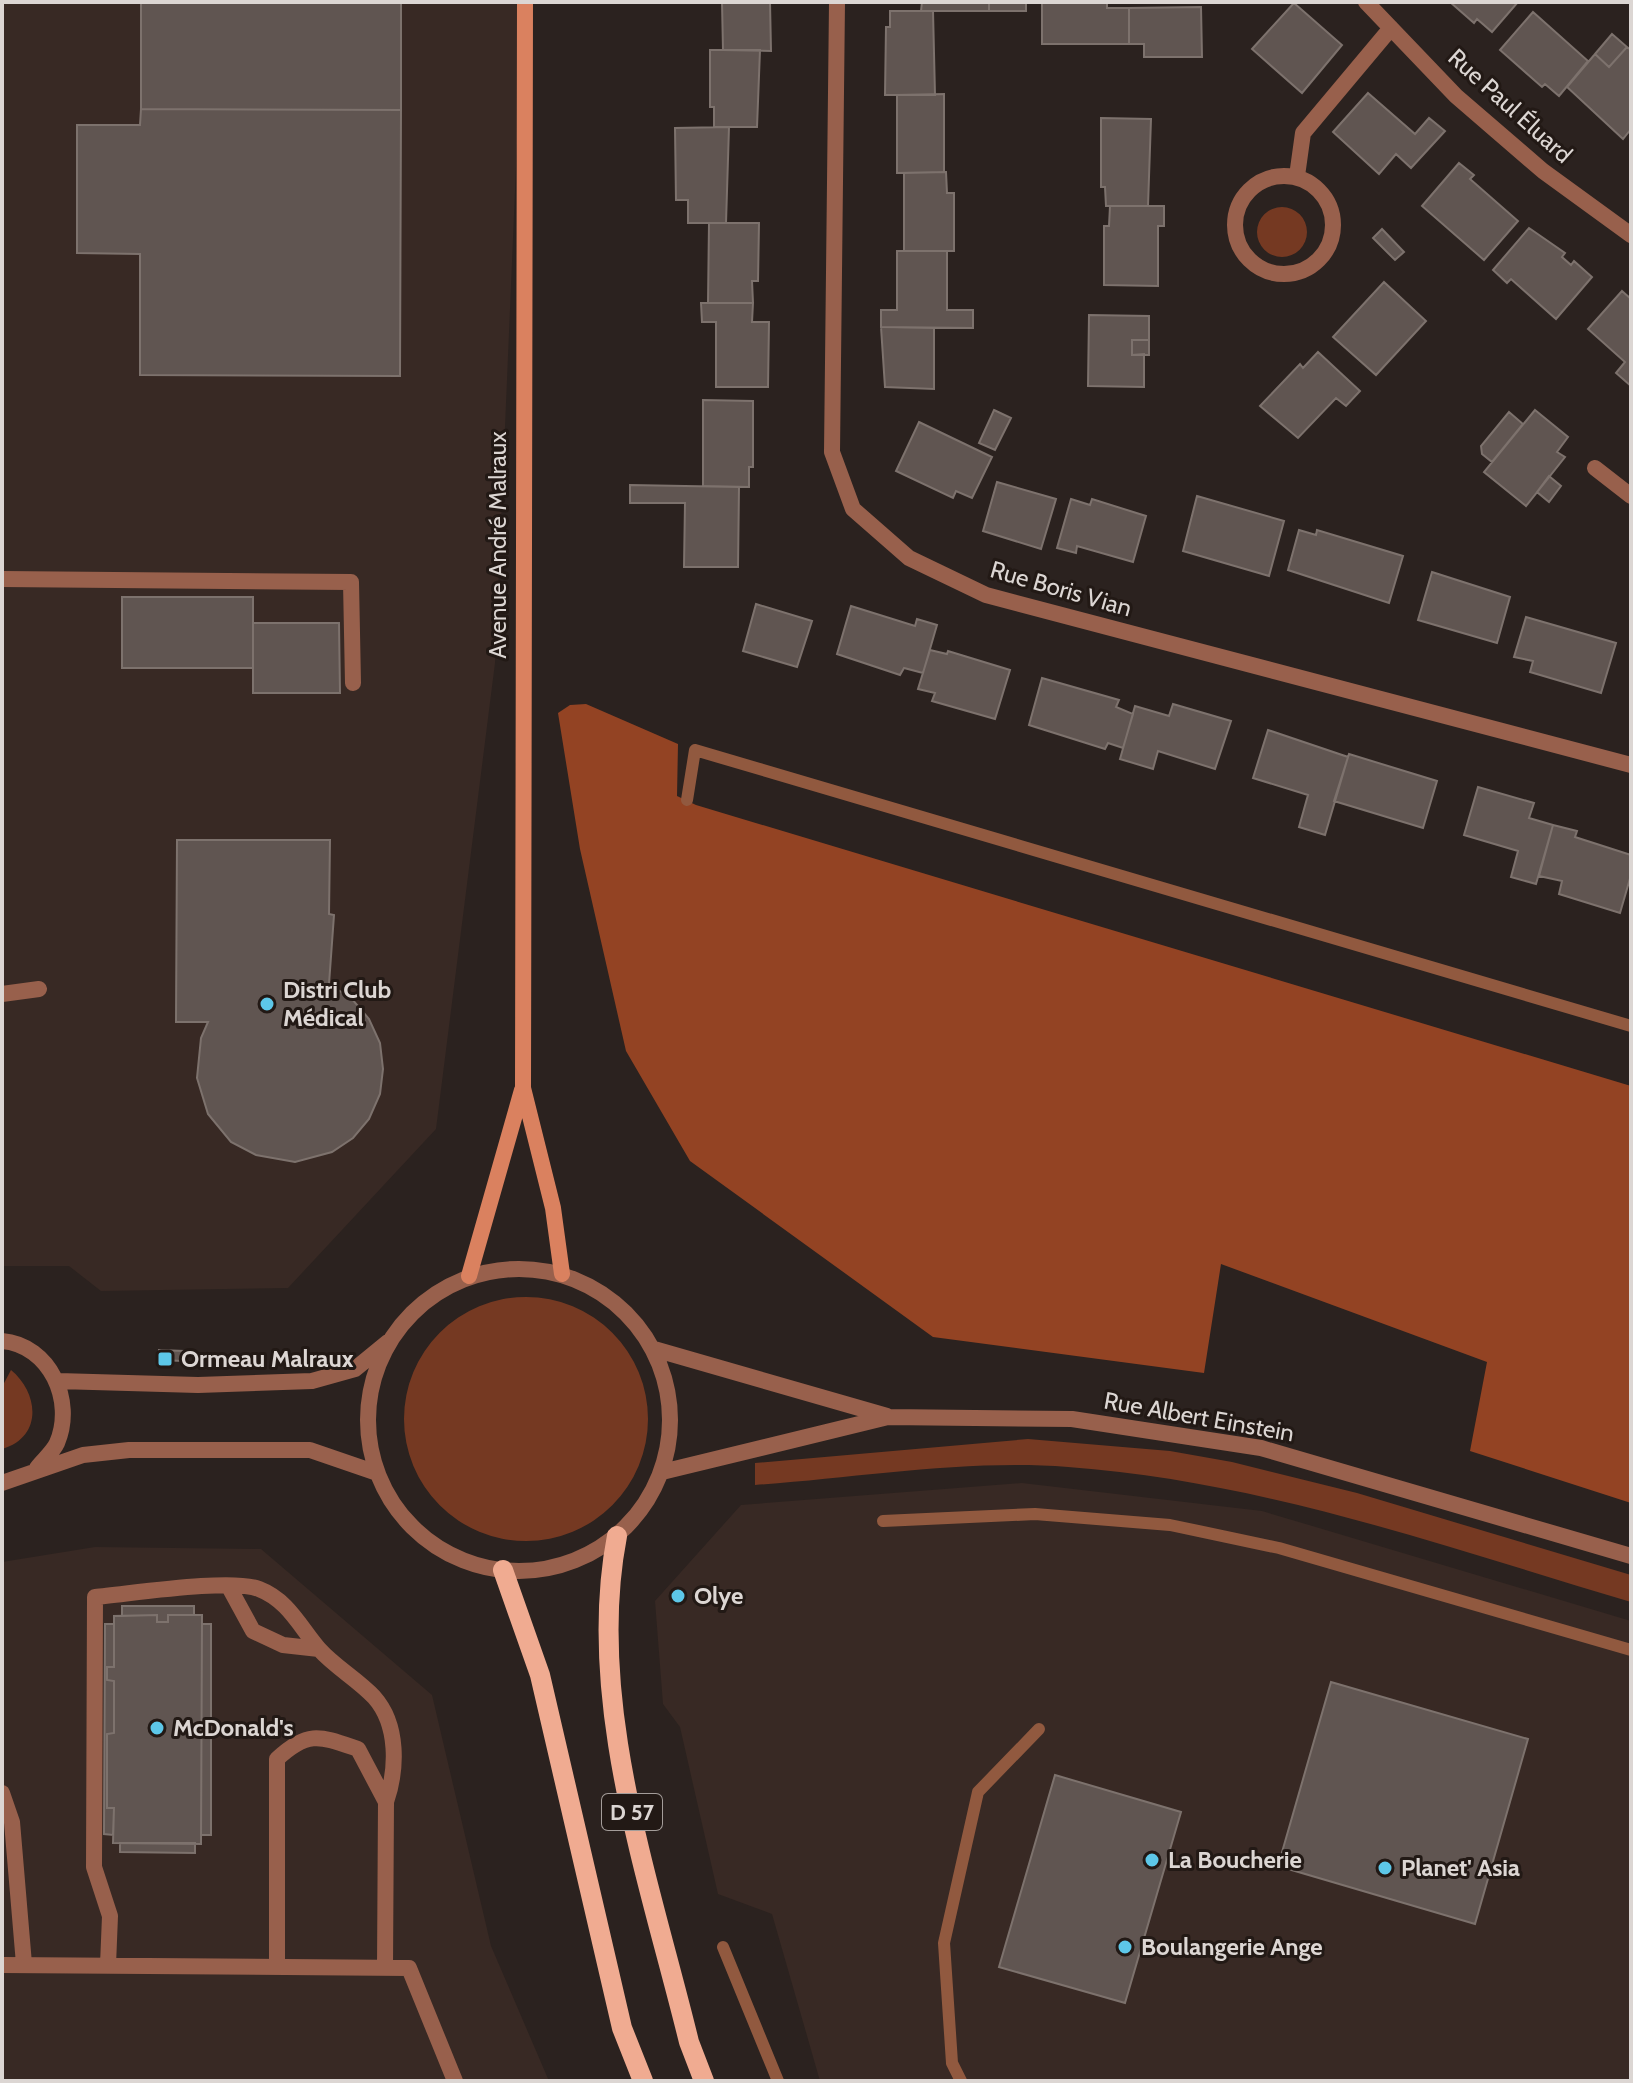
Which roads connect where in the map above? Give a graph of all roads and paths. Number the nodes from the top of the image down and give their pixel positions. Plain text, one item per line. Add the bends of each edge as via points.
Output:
1 (525, 2) edge
2 (837, 2) edge
3 (1366, 2) edge
4 (1391, 28) junction
5 (1297, 176) junction
6 (1631, 235) edge
7 (1595, 468) dead end
8 (1631, 496) edge
9 (2, 579) edge
10 (353, 683) dead end
11 (1631, 765) edge
12 (39, 989) dead end
13 (2, 994) edge
14 (523, 1088) junction
15 (562, 1274) junction
16 (469, 1276) junction
17 (2, 1341) edge
18 (389, 1341) junction
19 (654, 1349) junction
20 (58, 1381) junction
21 (888, 1417) junction
22 (36, 1469) junction
23 (662, 1472) junction
24 (377, 1473) junction
25 (2, 1483) edge
26 (617, 1536) junction
27 (1631, 1556) edge
28 (503, 1570) junction
29 (229, 1587) junction
30 (319, 1649) junction
31 (2, 1793) edge
32 (386, 1802) junction
33 (24, 1964) junction
34 (2, 1965) edge
35 (108, 1965) junction
36 (277, 1966) junction
37 (385, 1967) junction
38 (455, 2081) edge
39 (643, 2081) edge
40 (704, 2081) edge

1 - 14 street, Avenue André Malraux
2 - 11 street, Rue Boris Vian via 832,452 853,509 909,558 986,595
3 - 4 street, Rue Paul Éluard
4 - 5 street via 1303,133
4 - 6 street, Rue Paul Éluard via 1456,96
5 - 5 street via 1262,179 1238,205 1235,240 1256,268 1290,276 1321,261 1336,229 1326,195
7 - 8 street
9 - 10 street via 351,582
12 - 13 street
14 - 15 street, Avenue André Malraux via 553,1208
14 - 16 street, Avenue André Malraux
15 - 16 street via 522,1267
15 - 19 street via 599,1290 631,1316
16 - 18 street via 423,1302
17 - 20 street via 39,1357
18 - 20 street via 355,1369 312,1381
18 - 24 street via 370,1389 368,1432
19 - 21 street, Rue Albert Einstein
19 - 23 street via 671,1431
20 - 22 street via 64,1413 57,1444
21 - 23 street, Rue Albert Einstein
21 - 27 street, Rue Albert Einstein via 1072,1419 1261,1448
22 - 24 street via 83,1455 129,1450 272,1448 310,1450
22 - 25 street
23 - 26 street via 644,1507
24 - 28 street via 397,1510 426,1540 462,1560
26 - 28 street via 583,1557 545,1569
26 - 40 main road, D 57 via 607,1631 621,1765 689,2042
28 - 39 main road, D 57 via 540,1675 622,2028
29 - 30 street via 259,1588 295,1614
29 - 30 street via 253,1631 283,1645
29 - 35 street via 95,1597 94,1867 110,1916
30 - 32 street via 376,1699 394,1749
31 - 33 street via 12,1822
32 - 36 street via 358,1749 321,1736 295,1742 277,1759
32 - 37 street
33 - 34 street
33 - 35 street
35 - 36 street
36 - 37 street
37 - 38 street via 409,1968

